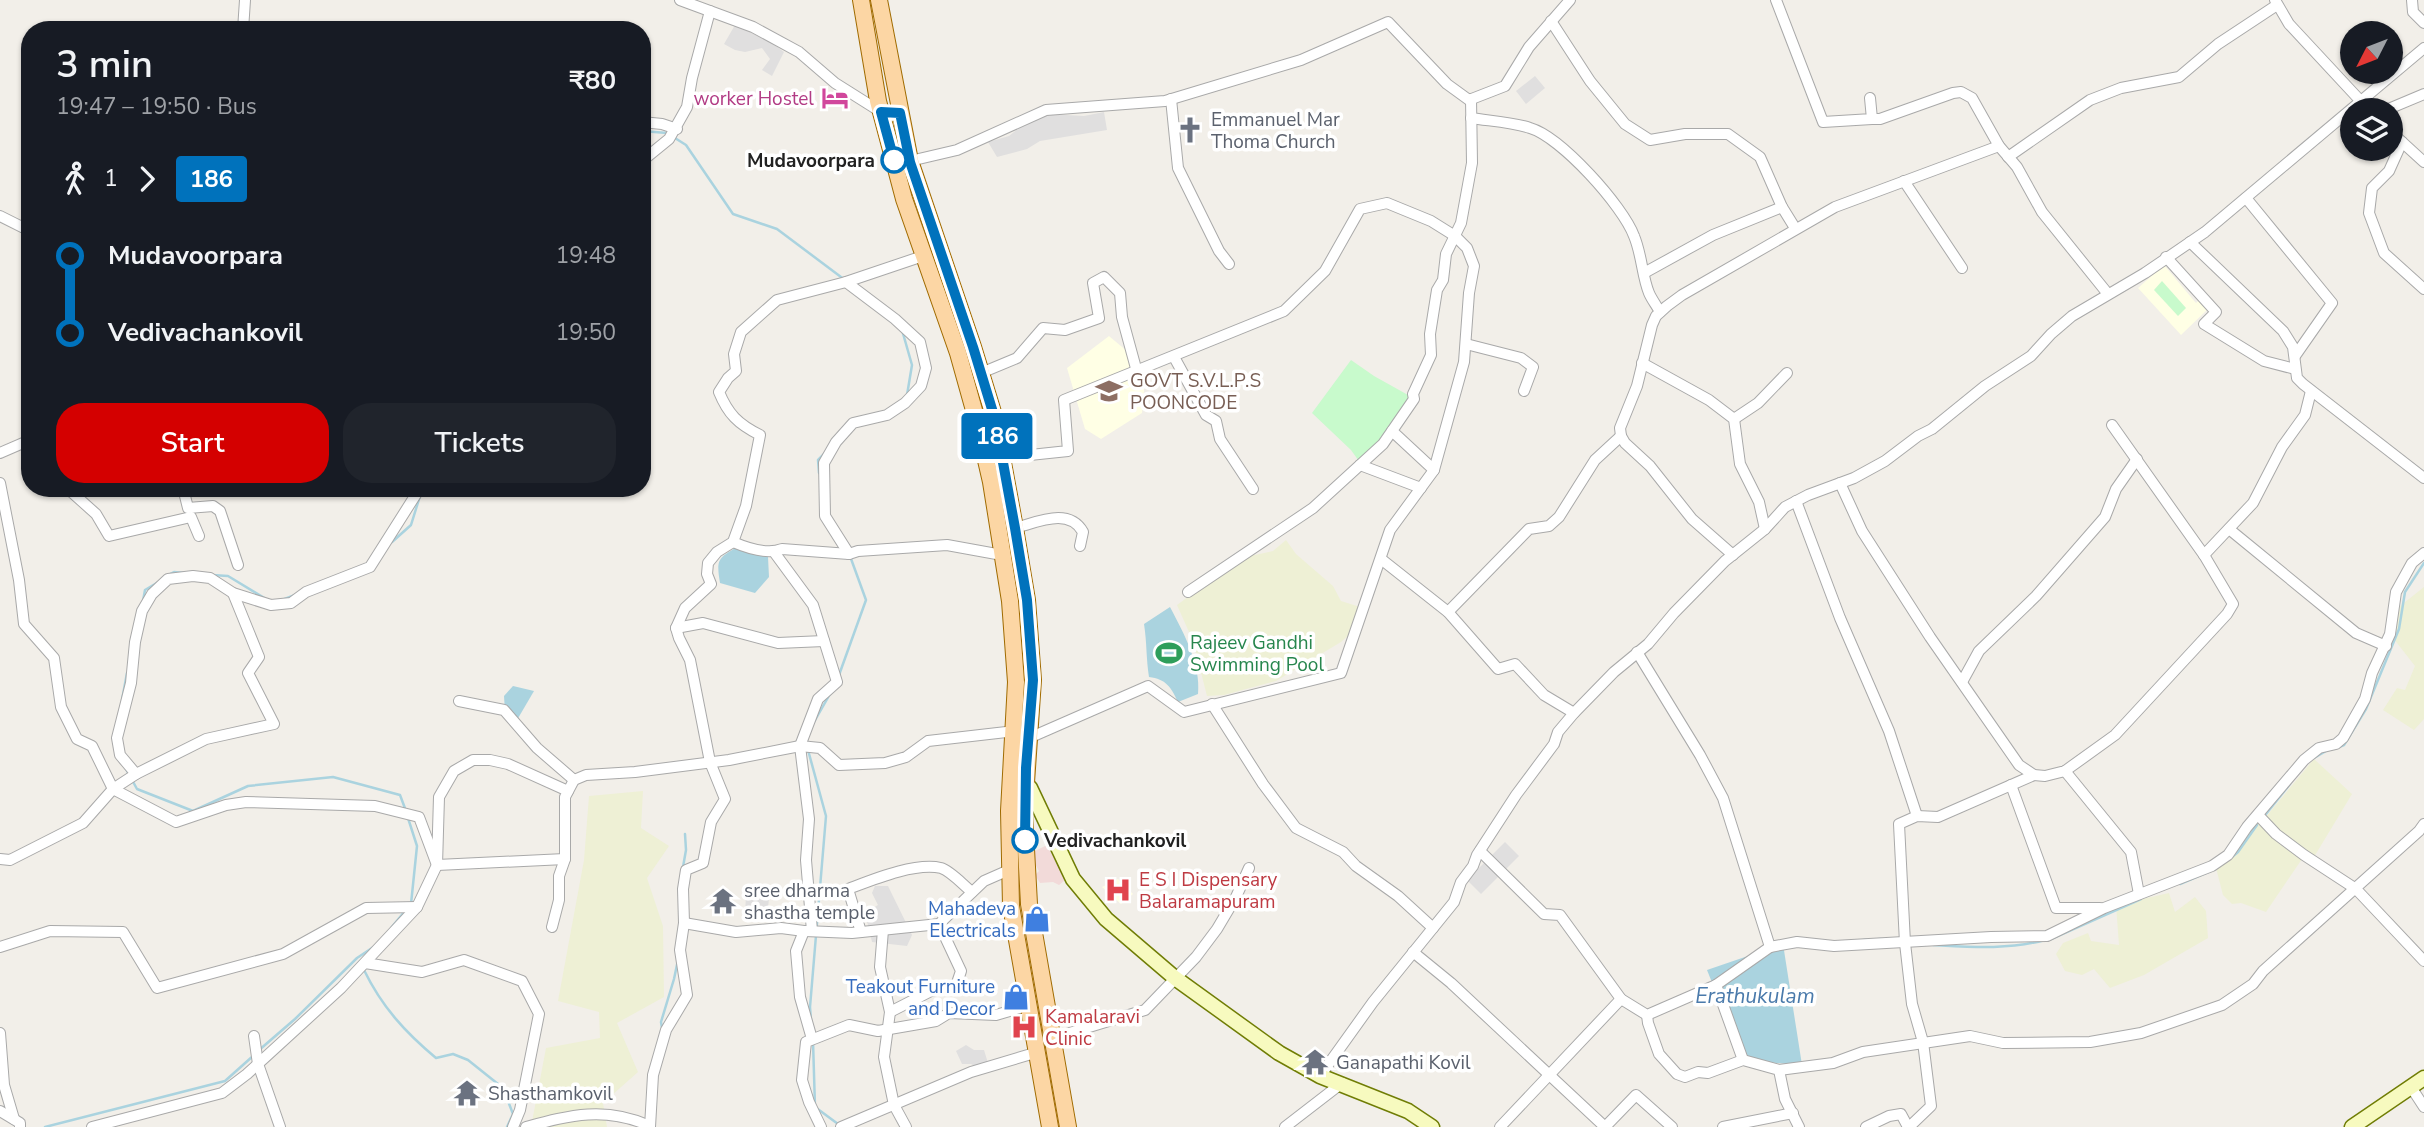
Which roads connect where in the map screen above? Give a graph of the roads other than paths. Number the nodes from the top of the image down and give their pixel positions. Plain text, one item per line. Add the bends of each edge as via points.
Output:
1 (245, 0) edge
2 (680, 0) edge
3 (861, 0) edge
4 (879, 0) edge
5 (1776, 0) edge
6 (2412, 0) edge
7 (1567, 1) edge
8 (2276, 2) edge
9 (710, 11) junction
10 (244, 21) edge
11 (1551, 22) junction
12 (2424, 23) edge
13 (2424, 48) edge
14 (2424, 94) edge
15 (1871, 98) dead end
16 (2357, 98) edge
17 (2362, 98) edge
18 (1171, 99) junction
19 (1471, 99) junction
20 (2403, 103) edge
21 (881, 112) junction
22 (900, 113) junction
23 (2340, 116) edge
24 (1471, 118) junction
25 (1872, 119) junction
26 (651, 123) edge
27 (677, 129) junction
28 (2403, 143) edge
29 (1999, 146) junction
30 (651, 154) edge
31 (2008, 157) junction
32 (2393, 161) edge
33 (910, 162) junction
34 (2424, 162) edge
35 (1904, 181) junction
36 (2246, 198) junction
37 (1782, 207) junction
38 (0, 216) edge
39 (21, 226) edge
40 (1795, 228) junction
41 (1455, 236) junction
42 (2190, 242) junction
43 (923, 256) junction
44 (2166, 257) junction
45 (1229, 264) dead end
46 (1962, 268) dead end
47 (1644, 272) junction
48 (846, 282) junction
49 (2424, 289) edge
50 (2108, 294) junction
51 (1660, 312) junction
52 (1466, 344) junction
53 (2295, 356) junction
54 (1174, 357) junction
55 (1642, 363) junction
56 (2295, 369) junction
57 (1137, 372) junction
58 (981, 373) junction
59 (1787, 373) dead end
60 (1524, 391) dead end
61 (2311, 391) junction
62 (1734, 419) junction
63 (2112, 425) dead end
64 (1392, 431) junction
65 (1621, 436) junction
66 (21, 444) edge
67 (0, 453) edge
68 (1001, 458) junction
69 (2137, 459) junction
70 (1360, 465) junction
71 (1434, 470) junction
72 (2424, 478) edge
73 (0, 483) edge
74 (1840, 483) junction
75 (1421, 488) junction
76 (1253, 489) dead end
77 (77, 497) edge
78 (185, 497) edge
79 (414, 497) edge
80 (1796, 501) junction
81 (1015, 528) junction
82 (1765, 529) junction
83 (2229, 529) junction
84 (199, 536) dead end
85 (733, 542) junction
86 (1080, 546) dead end
87 (774, 552) junction
88 (2424, 552) edge
89 (849, 554) junction
90 (1002, 555) junction
91 (1733, 555) junction
92 (2204, 555) junction
93 (1381, 559) junction
94 (238, 565) dead end
95 (1188, 592) dead end
96 (233, 593) junction
97 (1448, 612) junction
98 (676, 628) junction
99 (824, 641) junction
100 (2386, 646) junction
101 (1637, 652) junction
102 (1962, 682) junction
103 (459, 701) dead end
104 (1212, 704) junction
105 (1574, 713) junction
106 (1022, 734) junction
107 (804, 747) junction
108 (710, 762) junction
109 (2065, 771) junction
110 (136, 774) junction
111 (2034, 775) junction
112 (574, 780) junction
113 (1018, 781) junction
114 (2011, 785) junction
115 (113, 789) junction
116 (568, 791) junction
117 (2258, 815) junction
118 (1917, 816) junction
119 (2424, 824) edge
120 (1480, 851) junction
121 (0, 859) edge
122 (565, 859) junction
123 (437, 865) junction
124 (1249, 867) dead end
125 (1009, 870) junction
126 (2356, 889) junction
127 (972, 891) junction
128 (2139, 894) junction
129 (416, 907) junction
130 (2104, 908) junction
131 (684, 923) junction
132 (939, 924) junction
133 (552, 927) dead end
134 (1433, 928) junction
135 (883, 930) junction
136 (813, 931) junction
137 (861, 932) junction
138 (1905, 943) junction
139 (0, 947) edge
140 (1770, 947) junction
141 (1413, 952) junction
142 (2424, 961) edge
143 (365, 963) junction
144 (1175, 978) junction
145 (1716, 985) junction
146 (1621, 999) junction
147 (1028, 1003) junction
148 (890, 1012) junction
149 (1647, 1014) junction
150 (888, 1029) junction
151 (0, 1033) edge
152 (254, 1035) dead end
153 (1053, 1038) junction
154 (813, 1039) junction
155 (1923, 1042) junction
156 (1038, 1052) junction
157 (1743, 1060) junction
158 (258, 1064) junction
159 (1779, 1070) junction
160 (1550, 1074) junction
161 (1320, 1076) junction
162 (2424, 1077) edge
163 (1342, 1083) junction
164 (2410, 1087) junction
165 (894, 1105) junction
166 (2424, 1107) edge
167 (0, 1111) edge
168 (1793, 1113) junction
169 (18, 1123) edge
170 (650, 1126) edge
171 (844, 1126) edge
172 (92, 1127) edge
173 (280, 1127) edge
174 (513, 1127) edge
175 (526, 1127) edge
176 (821, 1127) edge
177 (906, 1127) edge
178 (1051, 1127) edge
179 (1068, 1127) edge
180 (1284, 1127) edge
181 (1432, 1127) edge
182 (1500, 1127) edge
183 (1605, 1127) edge
184 (1672, 1127) edge
185 (1723, 1127) edge
186 (1799, 1127) edge
187 (1866, 1127) edge
188 (1909, 1127) edge
189 (2352, 1127) edge

1 - 10 street
2 - 9 street
3 - 21 main road
4 - 22 main road
5 - 25 street via 1823,122
6 - 12 street via 2413,12
7 - 11 street
8 - 16 street via 2297,33
8 - 31 street via 2179,77 2121,88 2090,100
9 - 21 street via 799,52 835,83
9 - 27 street via 687,107
11 - 19 street via 1529,47 1506,86
11 - 37 street via 1625,124 1650,140 1728,134 1760,157
13 - 17 street
14 - 20 street
15 - 25 street
18 - 19 street via 1301,60 1388,22 1447,84
18 - 33 street via 1046,110 957,150
18 - 45 street via 1178,168
19 - 24 street
21 - 22 street
21 - 43 main road
22 - 33 main road
23 - 36 street
24 - 41 street via 1472,163
24 - 47 street via 1530,128 1574,158 1633,231
25 - 29 street via 1961,92 1976,103
26 - 27 street
27 - 30 street
28 - 34 street
29 - 31 street
29 - 35 street
31 - 50 street via 2042,212
32 - 49 street via 2372,188 2369,213 2384,253
33 - 58 main road
35 - 40 street via 1835,206
35 - 46 street
36 - 42 street
36 - 53 street via 2332,303
37 - 40 street
37 - 47 street via 1713,235
38 - 39 street
40 - 51 street
41 - 52 street via 1467,248 1474,266
41 - 54 street via 1431,220 1387,203 1360,209 1325,271 1284,311
41 - 64 street via 1437,289 1431,355 1414,399
42 - 44 street
42 - 53 street via 2283,331
43 - 48 street
43 - 90 main road via 977,421
44 - 50 street
44 - 56 street via 2216,312 2204,324 2264,360
47 - 51 street
48 - 85 street via 777,300 737,341 736,371 719,392 726,409 760,435 746,506
48 - 89 street via 919,342 926,368 921,386 905,403 887,415 853,423 824,463 825,516
50 - 74 street via 2072,316 2031,356 1932,429 1885,461
51 - 55 street
52 - 60 street via 1521,358 1533,368
52 - 71 street
53 - 56 street
54 - 57 street
54 - 76 street
55 - 62 street
55 - 65 street
56 - 61 street via 2297,378
57 - 58 street via 1122,317 1121,293 1104,277 1093,283 1099,318 1065,330 1043,328 1017,358
57 - 68 street via 1064,400 1068,450
58 - 68 main road
59 - 62 street via 1758,403
61 - 72 street
61 - 83 street via 2305,415 2282,447 2253,503
62 - 82 street via 1740,464 1759,502
63 - 69 street
64 - 70 street
64 - 71 street
65 - 91 street via 1692,519
65 - 97 street via 1595,460 1559,517 1549,526 1529,529
66 - 67 street
68 - 81 main road
69 - 92 street
69 - 102 street via 2116,489 2105,517 2036,596 1979,651
70 - 75 street
70 - 95 street via 1313,508
71 - 75 street
73 - 115 street via 24,624 54,658 61,707 77,739 92,746
74 - 80 street
74 - 102 street via 1862,531
75 - 93 street via 1390,530
77 - 84 street via 96,514 110,536 191,517
78 - 94 street via 188,508 213,506 220,511
79 - 96 street via 370,567 306,592 291,603 271,605
80 - 82 street
80 - 118 street via 1889,731
81 - 86 street via 1063,517 1075,520 1083,532
81 - 106 main road via 1033,680
82 - 91 street
83 - 92 street
83 - 100 street via 2356,633
85 - 87 street
85 - 98 street via 708,562 711,584 685,608
87 - 89 street
87 - 99 street via 813,606
88 - 100 street via 2412,563 2396,593
89 - 90 street via 947,545
90 - 106 main road
91 - 101 street
92 - 109 street via 2231,598 2231,609 2115,735
93 - 97 street
93 - 104 street via 1341,673
96 - 110 street via 209,578 168,579 142,611 117,738 120,755
96 - 110 street via 259,657 248,673 274,724 206,739
97 - 105 street via 1498,669 1514,664 1544,695
98 - 99 street via 703,623 778,643
98 - 108 street via 690,660
99 - 107 street via 837,682 818,699
100 - 117 street via 2343,738 2304,760
101 - 105 street
101 - 140 street via 1723,798
102 - 111 street via 2019,765
103 - 112 street via 504,709 537,748
104 - 106 street via 1184,712 1147,686
104 - 134 street via 1296,828 1343,852
105 - 120 street
106 - 107 street via 928,741 906,757 885,764 839,765 820,748
106 - 113 main road
107 - 108 street
107 - 136 street via 809,819 806,860
108 - 112 street
108 - 131 street via 725,799 711,822 703,863 686,870
109 - 111 street
109 - 128 street via 2131,852
110 - 115 street
111 - 114 street
112 - 116 street
113 - 125 main road
113 - 144 main road via 1073,879 1106,919
113 - 153 main road via 1029,904
114 - 118 street via 1938,817
114 - 130 street via 2056,908
115 - 121 street via 83,824 10,860
115 - 123 street via 176,822 246,802 375,806 419,817
116 - 122 street
116 - 123 street via 508,764 473,760 454,771 439,797
117 - 126 street via 2304,856
117 - 128 street via 2225,858
118 - 138 street via 1899,824 1898,832
119 - 126 street
120 - 134 street via 1454,902
120 - 146 street via 1544,914 1560,915
122 - 123 street
122 - 133 street
123 - 129 street
124 - 144 street via 1217,929
125 - 127 street
125 - 147 main road via 1010,906
126 - 142 street
126 - 155 street via 2253,984 2211,1010 2141,1033 2090,1042 2003,1043 1970,1036
127 - 132 street
127 - 137 street via 943,868 916,868 848,889
128 - 130 street
129 - 139 street via 366,908 283,954 157,988 123,932 50,931
129 - 143 street
130 - 138 street via 2047,936
131 - 136 street via 736,932
131 - 170 street via 680,950 687,995 666,1030 653,1075
132 - 135 street
132 - 148 street via 961,971 956,985 931,991
134 - 141 street
135 - 137 street
135 - 148 street via 880,967
136 - 137 street
136 - 154 street via 796,951 800,997
138 - 140 street via 1834,946 1797,942
138 - 155 street via 1912,1004
140 - 145 street
141 - 160 street
141 - 161 street
143 - 158 street
143 - 174 street via 422,972 464,960 522,981 539,1014
144 - 153 street via 1145,1010
144 - 161 main road via 1279,1053
145 - 149 street
145 - 157 street
146 - 149 street
146 - 160 street
147 - 150 street via 996,1015 949,1013 936,1021
147 - 156 main road
148 - 150 street
149 - 157 street via 1660,1054 1677,1074 1708,1073
150 - 154 street via 849,1025
150 - 165 street via 884,1057
151 - 169 street via 4,1085
152 - 158 street
153 - 179 main road
154 - 176 street via 806,1042 802,1080
155 - 159 street
155 - 188 street via 1931,1106
156 - 165 street via 971,1072
156 - 178 main road
157 - 159 street
158 - 172 street via 222,1093
158 - 173 street
159 - 168 street
160 - 182 street
160 - 183 street
161 - 163 main road
162 - 164 main road
163 - 180 street
163 - 181 main road via 1408,1111
164 - 166 street
164 - 189 main road
165 - 171 street
165 - 177 street
167 - 169 street
168 - 185 street
168 - 186 street
170 - 175 street via 628,1116 578,1114
183 - 184 street via 1636,1095
187 - 188 street via 1901,1114

